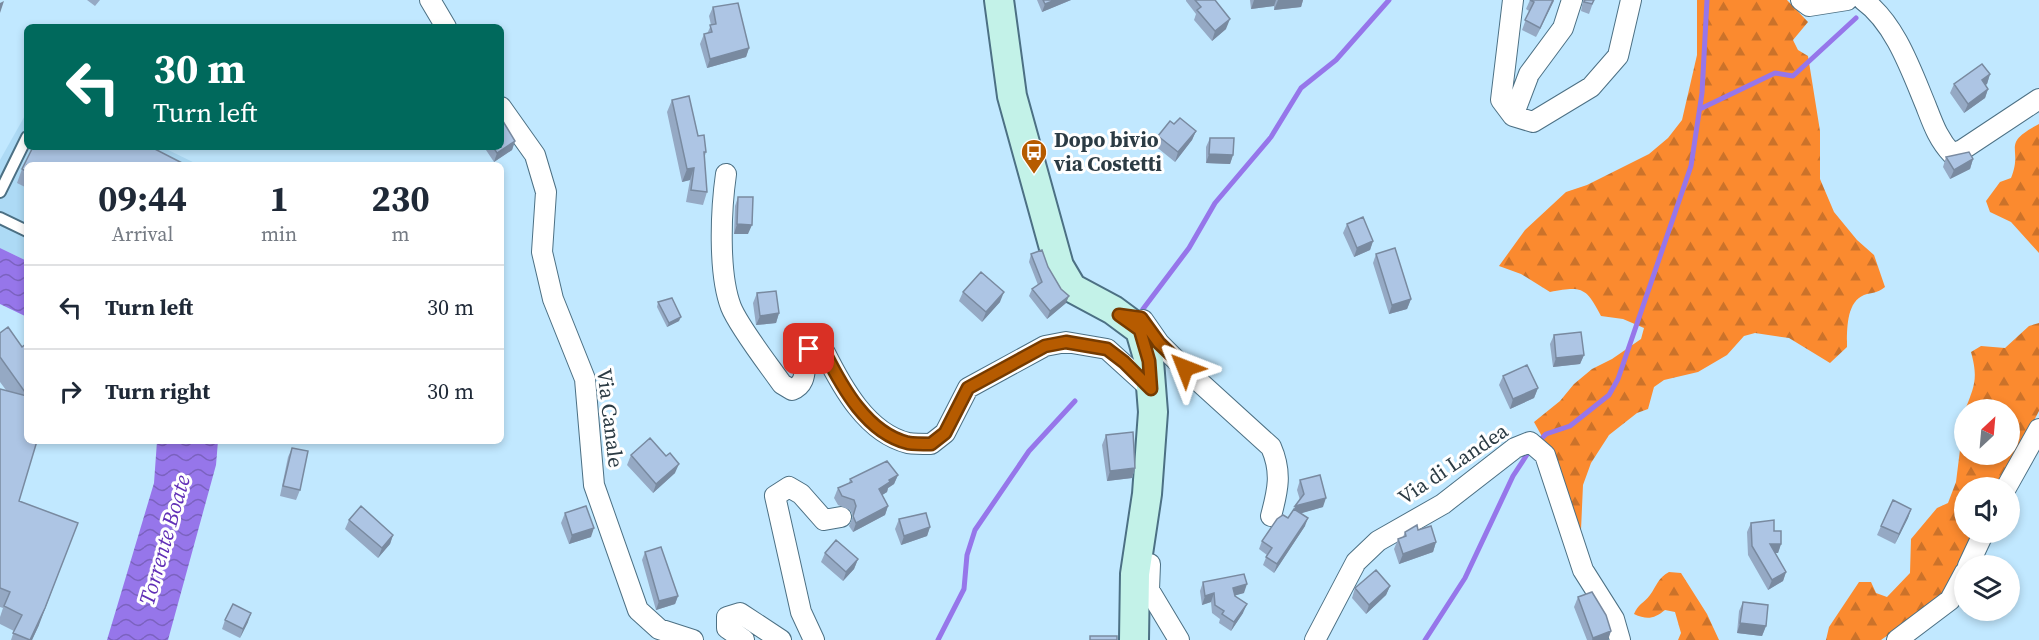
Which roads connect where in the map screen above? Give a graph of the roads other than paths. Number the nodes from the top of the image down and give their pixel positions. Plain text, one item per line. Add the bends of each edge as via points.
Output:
1 (429, 0) edge
2 (999, 0) edge
3 (1514, 0) edge
4 (1572, 0) edge
5 (1631, 0) edge
6 (1801, 0) edge
7 (1847, 0) edge
8 (1863, 0) edge
9 (444, 24) edge
10 (2039, 99) edge
11 (504, 111) edge
12 (1512, 116) junction
13 (24, 144) edge
14 (726, 174) dead end
15 (0, 192) edge
16 (0, 218) edge
17 (24, 230) edge
18 (1119, 315) junction
19 (1151, 389) junction
20 (2039, 429) edge
21 (2012, 477) edge
22 (1271, 516) dead end
23 (841, 517) dead end
24 (1142, 524) junction
25 (1954, 593) edge
26 (693, 640) edge
27 (744, 640) edge
28 (781, 640) edge
29 (814, 640) edge
30 (1134, 640) edge
31 (1179, 640) edge
32 (1315, 640) edge
33 (1620, 640) edge
34 (1897, 640) edge

1 - 9 street
2 - 18 street via 1012,96 1059,266 1072,288
3 - 12 street via 1501,100
4 - 12 street via 1563,28 1529,74
5 - 12 street via 1618,56 1591,87 1533,122
6 - 7 street via 1809,6
8 - 10 street via 1879,11 1910,67 1939,141 1952,154
11 - 26 street, Via Canale via 535,155 546,192 542,252 553,299 585,379 594,485 638,610 659,629
13 - 15 lane
14 - 19 street via 720,216 731,308 782,384 792,390 805,379 805,358 809,349 816,348 825,353 855,405 886,433 908,442 931,444 945,433 968,388 1045,346 1066,342 1107,349
16 - 17 lane
18 - 19 street via 1140,330 1149,361
18 - 22 street via 1141,318 1159,343 1271,447 1280,483
19 - 24 street via 1153,412
20 - 21 street
23 - 29 street via 824,520 801,494 789,487 775,496 801,612
24 - 30 street
24 - 31 street via 1151,533 1153,544 1149,590
25 - 34 street via 1950,600
27 - 28 street via 727,628 727,617 740,613
32 - 33 street, Via di Landea via 1356,562 1378,541 1443,504 1515,448 1530,442 1545,455 1583,570 1614,619

